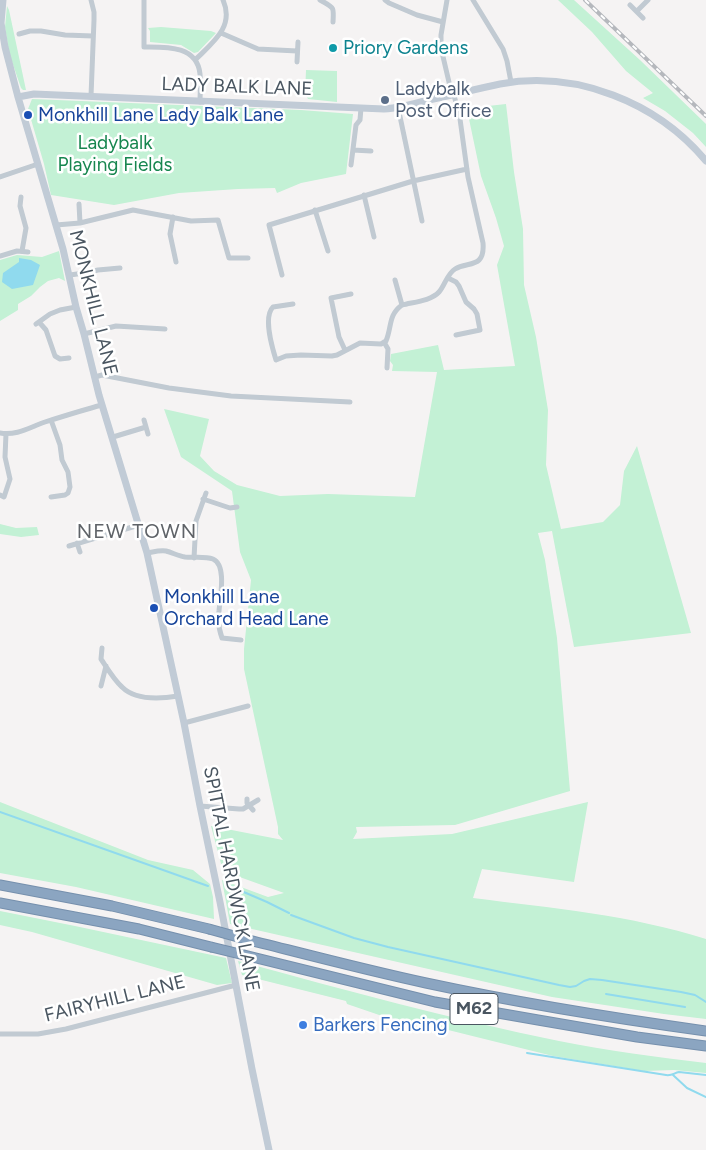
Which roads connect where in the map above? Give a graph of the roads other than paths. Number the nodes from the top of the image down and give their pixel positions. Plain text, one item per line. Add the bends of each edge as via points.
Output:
1 (3, 0) edge
2 (91, 0) edge
3 (144, 0) edge
4 (223, 0) edge
5 (320, 0) edge
6 (385, 0) edge
7 (447, 0) edge
8 (472, 0) edge
9 (648, 0) edge
10 (630, 5) dead end
11 (637, 11) junction
12 (643, 18) dead end
13 (333, 22) dead end
14 (443, 22) junction
15 (221, 33) junction
16 (19, 34) dead end
17 (93, 36) junction
18 (298, 42) dead end
19 (297, 51) junction
20 (195, 60) junction
21 (297, 62) dead end
22 (512, 82) junction
23 (453, 95) junction
24 (91, 96) junction
25 (18, 97) junction
26 (200, 102) junction
27 (398, 107) junction
28 (361, 108) junction
29 (353, 150) junction
30 (371, 152) dead end
31 (706, 161) edge
32 (38, 164) junction
33 (351, 165) dead end
34 (467, 170) junction
35 (0, 177) edge
36 (413, 181) junction
37 (364, 195) junction
38 (21, 197) dead end
39 (79, 204) dead end
40 (315, 210) junction
41 (173, 217) junction
42 (422, 222) dead end
43 (80, 223) junction
44 (56, 225) junction
45 (374, 238) dead end
46 (328, 251) dead end
47 (0, 256) edge
48 (248, 258) dead end
49 (176, 262) dead end
50 (120, 268) dead end
51 (70, 275) junction
52 (282, 275) dead end
53 (448, 278) junction
54 (395, 280) dead end
55 (352, 294) dead end
56 (293, 304) dead end
57 (402, 305) junction
58 (76, 307) junction
59 (165, 329) dead end
60 (84, 334) junction
61 (456, 335) dead end
62 (384, 342) junction
63 (345, 350) junction
64 (69, 358) dead end
65 (387, 368) dead end
66 (95, 377) junction
67 (350, 402) dead end
68 (102, 405) junction
69 (50, 420) junction
70 (144, 420) dead end
71 (146, 427) junction
72 (3, 433) edge
73 (148, 434) dead end
74 (113, 437) junction
75 (206, 493) dead end
76 (0, 495) edge
77 (52, 497) dead end
78 (203, 499) junction
79 (237, 507) dead end
80 (139, 525) junction
81 (77, 543) junction
82 (70, 546) dead end
83 (80, 552) dead end
84 (147, 552) junction
85 (194, 558) junction
86 (160, 614) joint
87 (241, 640) dead end
88 (102, 648) dead end
89 (106, 666) junction
90 (101, 686) dead end
91 (178, 696) junction
92 (248, 706) dead end
93 (184, 722) junction
94 (247, 799) dead end
95 (258, 800) dead end
96 (200, 806) junction
97 (248, 806) junction
98 (253, 810) dead end
99 (0, 885) edge
100 (0, 903) edge
101 (236, 985) junction
102 (706, 1031) edge
103 (0, 1034) edge
104 (706, 1046) edge
105 (269, 1150) edge

1 - 25 street, MONKHILL LANE via 2,39
2 - 17 street
3 - 20 street via 144,47 182,50
4 - 15 street via 226,11
5 - 13 street via 333,8
6 - 14 street via 416,15
7 - 14 street
8 - 22 street via 503,49
9 - 11 street
10 - 11 street
11 - 12 street
14 - 23 street via 441,48
15 - 19 street via 258,49
15 - 20 street
16 - 17 street via 41,31
17 - 24 street
18 - 19 street
19 - 21 street
20 - 26 street via 200,74
22 - 23 street, LADY BALK LANE
22 - 31 street, LADY BALK LANE via 571,84 625,100 644,109 685,138
23 - 27 street, LADY BALK LANE
23 - 34 street via 460,118
24 - 25 street, LADY BALK LANE via 34,94
24 - 26 street, LADY BALK LANE
25 - 32 street, MONKHILL LANE
26 - 28 street, LADY BALK LANE
27 - 28 street, LADY BALK LANE
27 - 36 street
28 - 29 street
29 - 30 street
29 - 33 street
32 - 35 street
32 - 44 street, MONKHILL LANE
34 - 36 street
34 - 53 street via 483,248 477,262 458,268
36 - 37 street
36 - 42 street
37 - 40 street
37 - 45 street
38 - 47 street via 26,228 25,252
39 - 43 street
40 - 46 street
40 - 52 street via 269,225
41 - 43 street via 133,210
41 - 48 street via 191,221 218,220 229,258
41 - 49 street via 170,234
43 - 44 street
44 - 51 street, MONKHILL LANE
50 - 51 street
51 - 58 street, MONKHILL LANE
53 - 57 street via 431,298
53 - 61 street via 456,282 466,302 474,309 480,330
54 - 57 street
55 - 63 street via 331,298 339,338
56 - 63 street via 273,307 269,311 276,360 286,356 332,356
57 - 62 street via 395,311
58 - 60 street, MONKHILL LANE
58 - 64 street via 50,314 37,323 46,330 55,356
59 - 60 street via 116,326
60 - 66 street, MONKHILL LANE
62 - 63 street via 360,343
62 - 65 street via 388,349
66 - 67 street via 102,375 230,396
66 - 68 street, MONKHILL LANE
68 - 69 street
68 - 74 street, MONKHILL LANE
69 - 72 street via 19,432
69 - 77 street via 70,487 68,493
70 - 71 street
71 - 73 street
71 - 74 street
72 - 76 street via 10,479 4,497
74 - 80 street, MONKHILL LANE
75 - 78 street
78 - 79 street via 230,508
78 - 85 street via 196,521
80 - 81 street
80 - 84 street, MONKHILL LANE
81 - 82 street
81 - 83 street
84 - 85 street via 160,551
84 - 86 street, MONKHILL LANE
85 - 87 street via 211,558 220,566 221,640
86 - 91 street, SPITTAL HARDWICK LANE
88 - 89 street via 101,659
89 - 90 street
89 - 91 street via 121,687 130,693 155,698
91 - 93 street, SPITTAL HARDWICK LANE
92 - 93 street
93 - 96 street, SPITTAL HARDWICK LANE
94 - 97 street
95 - 97 street
96 - 97 street via 239,809
96 - 101 street, SPITTAL HARDWICK LANE
97 - 98 street
99 - 102 highway, M62, bridge via 112,906 424,983 534,1005
100 - 104 highway, M62, bridge via 139,929 435,1002
101 - 103 street, FAIRYHILL LANE via 38,1034
101 - 105 street, SPITTAL HARDWICK LANE

